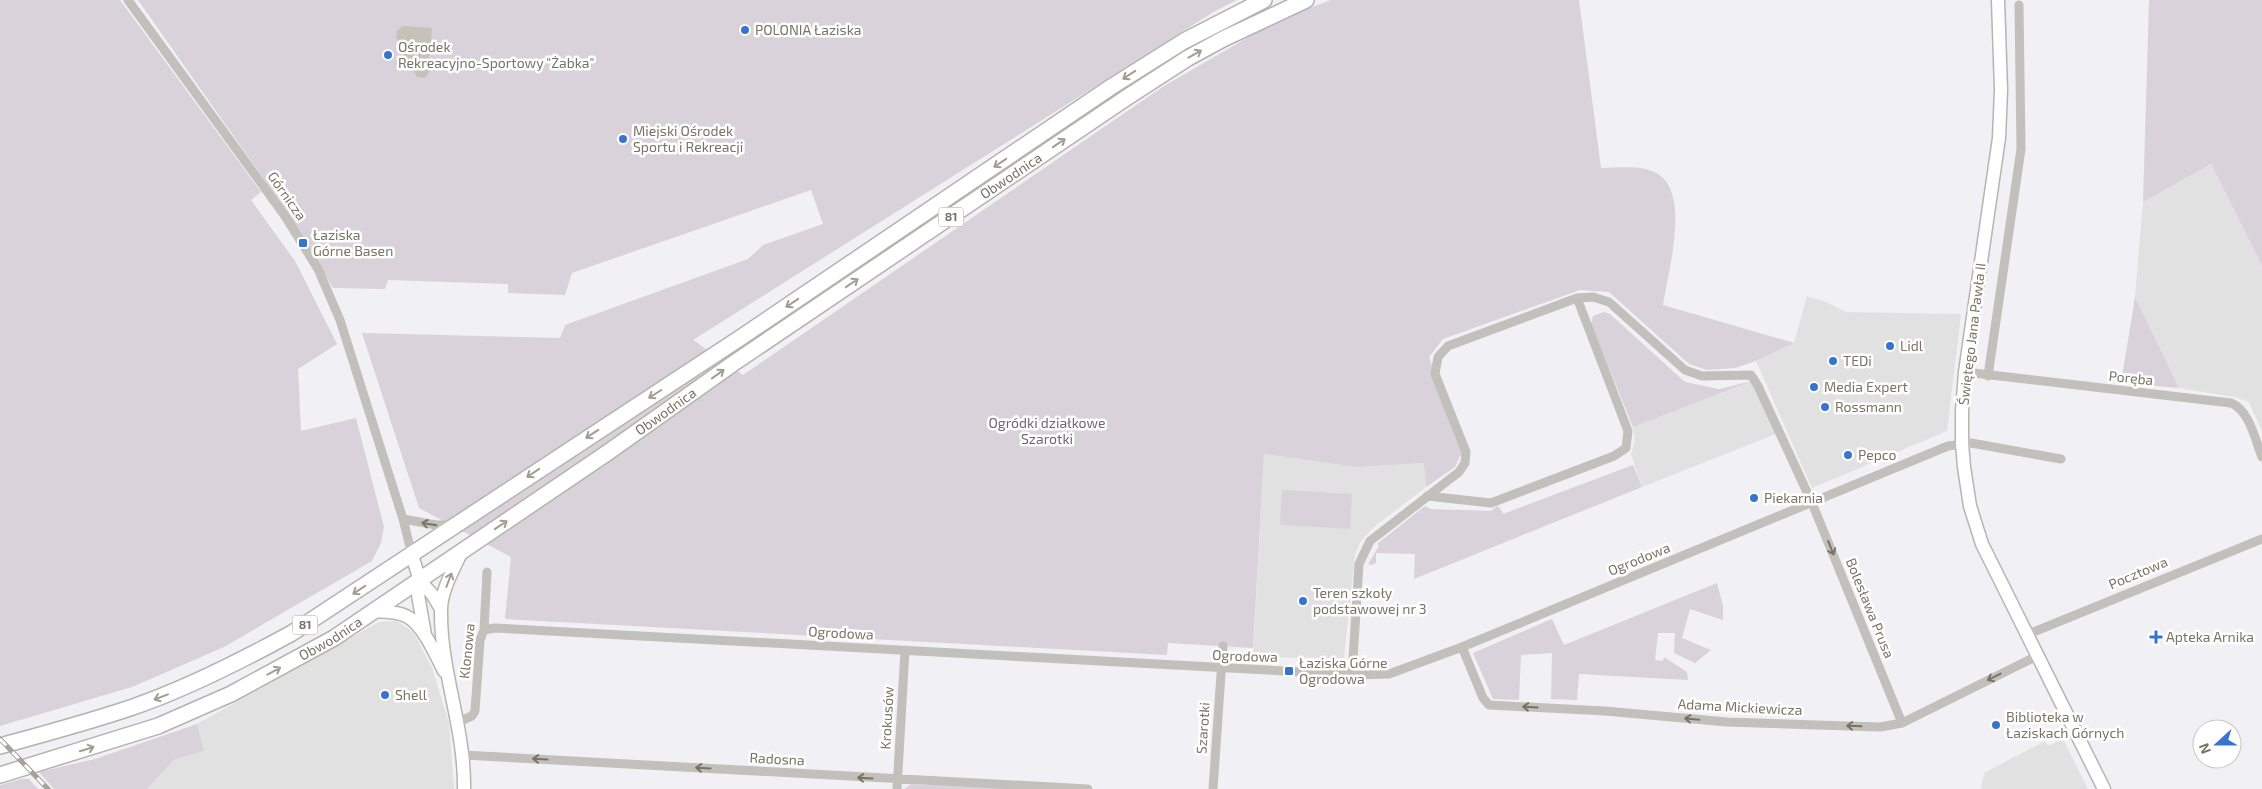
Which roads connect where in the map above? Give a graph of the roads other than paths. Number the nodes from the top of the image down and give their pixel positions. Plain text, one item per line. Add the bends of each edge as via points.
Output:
1 (128, 0) edge
2 (1264, 0) edge
3 (1306, 0) edge
4 (1998, 0) edge
5 (2019, 5) dead end
6 (1577, 298) junction
7 (1965, 372) junction
8 (1988, 376) junction
9 (1962, 443) junction
10 (2262, 457) edge
11 (2061, 459) dead end
12 (1427, 496) junction
13 (1812, 503) junction
14 (403, 519) junction
15 (455, 525) junction
16 (2262, 539) edge
17 (461, 553) junction
18 (412, 555) junction
19 (487, 572) dead end
20 (420, 581) junction
21 (441, 609) junction
22 (374, 611) junction
23 (484, 630) junction
24 (425, 635) junction
25 (2026, 635) junction
26 (1223, 646) dead end
27 (1462, 647) junction
28 (905, 650) junction
29 (2037, 656) junction
30 (1221, 668) junction
31 (1352, 675) junction
32 (447, 676) junction
33 (458, 722) junction
34 (1902, 723) junction
35 (0, 746) edge
36 (464, 755) junction
37 (0, 775) edge
38 (897, 784) edge
39 (464, 789) edge
40 (1088, 789) edge
41 (1213, 789) edge
42 (2104, 789) edge

1 - 14 street, Górnicza via 285,216 318,269 340,320
2 -> 15 main road, Obwodnica / 81 via 1184,42 1111,87 726,348
17 -> 3 main road, Obwodnica / 81 via 734,363 1126,98 1188,58
4 - 7 street, Świętego Jana Pawła II via 1999,138
5 - 8 street, Świętego Jana Pawła II via 2021,149
6 - 12 street via 1448,346 1438,357 1435,374 1466,452 1465,463 1458,472
6 - 12 street via 1628,431 1626,448 1614,456 1492,503
6 - 13 street, Bolesława Prusa via 1593,296 1610,302 1685,370 1702,376 1751,375
7 - 8 street, Poręba
7 - 9 street, Świętego Jana Pawła II
8 - 10 street, Poręba via 2231,403 2240,406 2246,416
9 - 11 street
9 - 13 street, Ogrodowa
9 - 25 street, Świętego Jana Pawła II via 1970,506 1982,544
12 - 31 street via 1370,541 1359,564
13 - 27 street, Ogrodowa
13 -> 34 street, Bolesława Prusa
15 -> 14 street
14 - 18 street, Górnicza
15 - 18 main road, Obwodnica / 81
16 - 25 street, Pocztowa
17 - 20 main road, Obwodnica / 81
21 -> 17 street via 447,584
18 - 20 street
18 -> 35 main road, Obwodnica / 81 via 292,632 206,678 132,708
19 - 23 street, Klonowa
20 - 21 street
20 - 22 main road, Obwodnica / 81
20 - 24 street via 418,594
21 - 32 street
22 - 24 street via 405,615
37 -> 22 main road, Obwodnica / 81 via 135,734 219,700 318,647
23 - 28 street, Ogrodowa via 495,628
23 - 33 street, Klonowa via 480,640 475,711 472,716
24 - 32 street
25 - 29 street, Świętego Jana Pawła II
26 - 30 street, Szarotki
27 - 31 street, Ogrodowa via 1389,674
34 -> 27 street, Adama Mickiewicza via 1880,727 1727,722 1489,705
28 - 30 street, Ogrodowa
28 - 38 street, Krokusów
29 -> 34 street, Adama Mickiewicza
29 - 42 street, Świętego Jana Pawła II
30 - 31 street, Ogrodowa
30 - 41 street, Szarotki
32 - 33 street
33 - 36 street
38 -> 36 street, Radosna
36 - 39 street
38 - 40 street, Radosna

